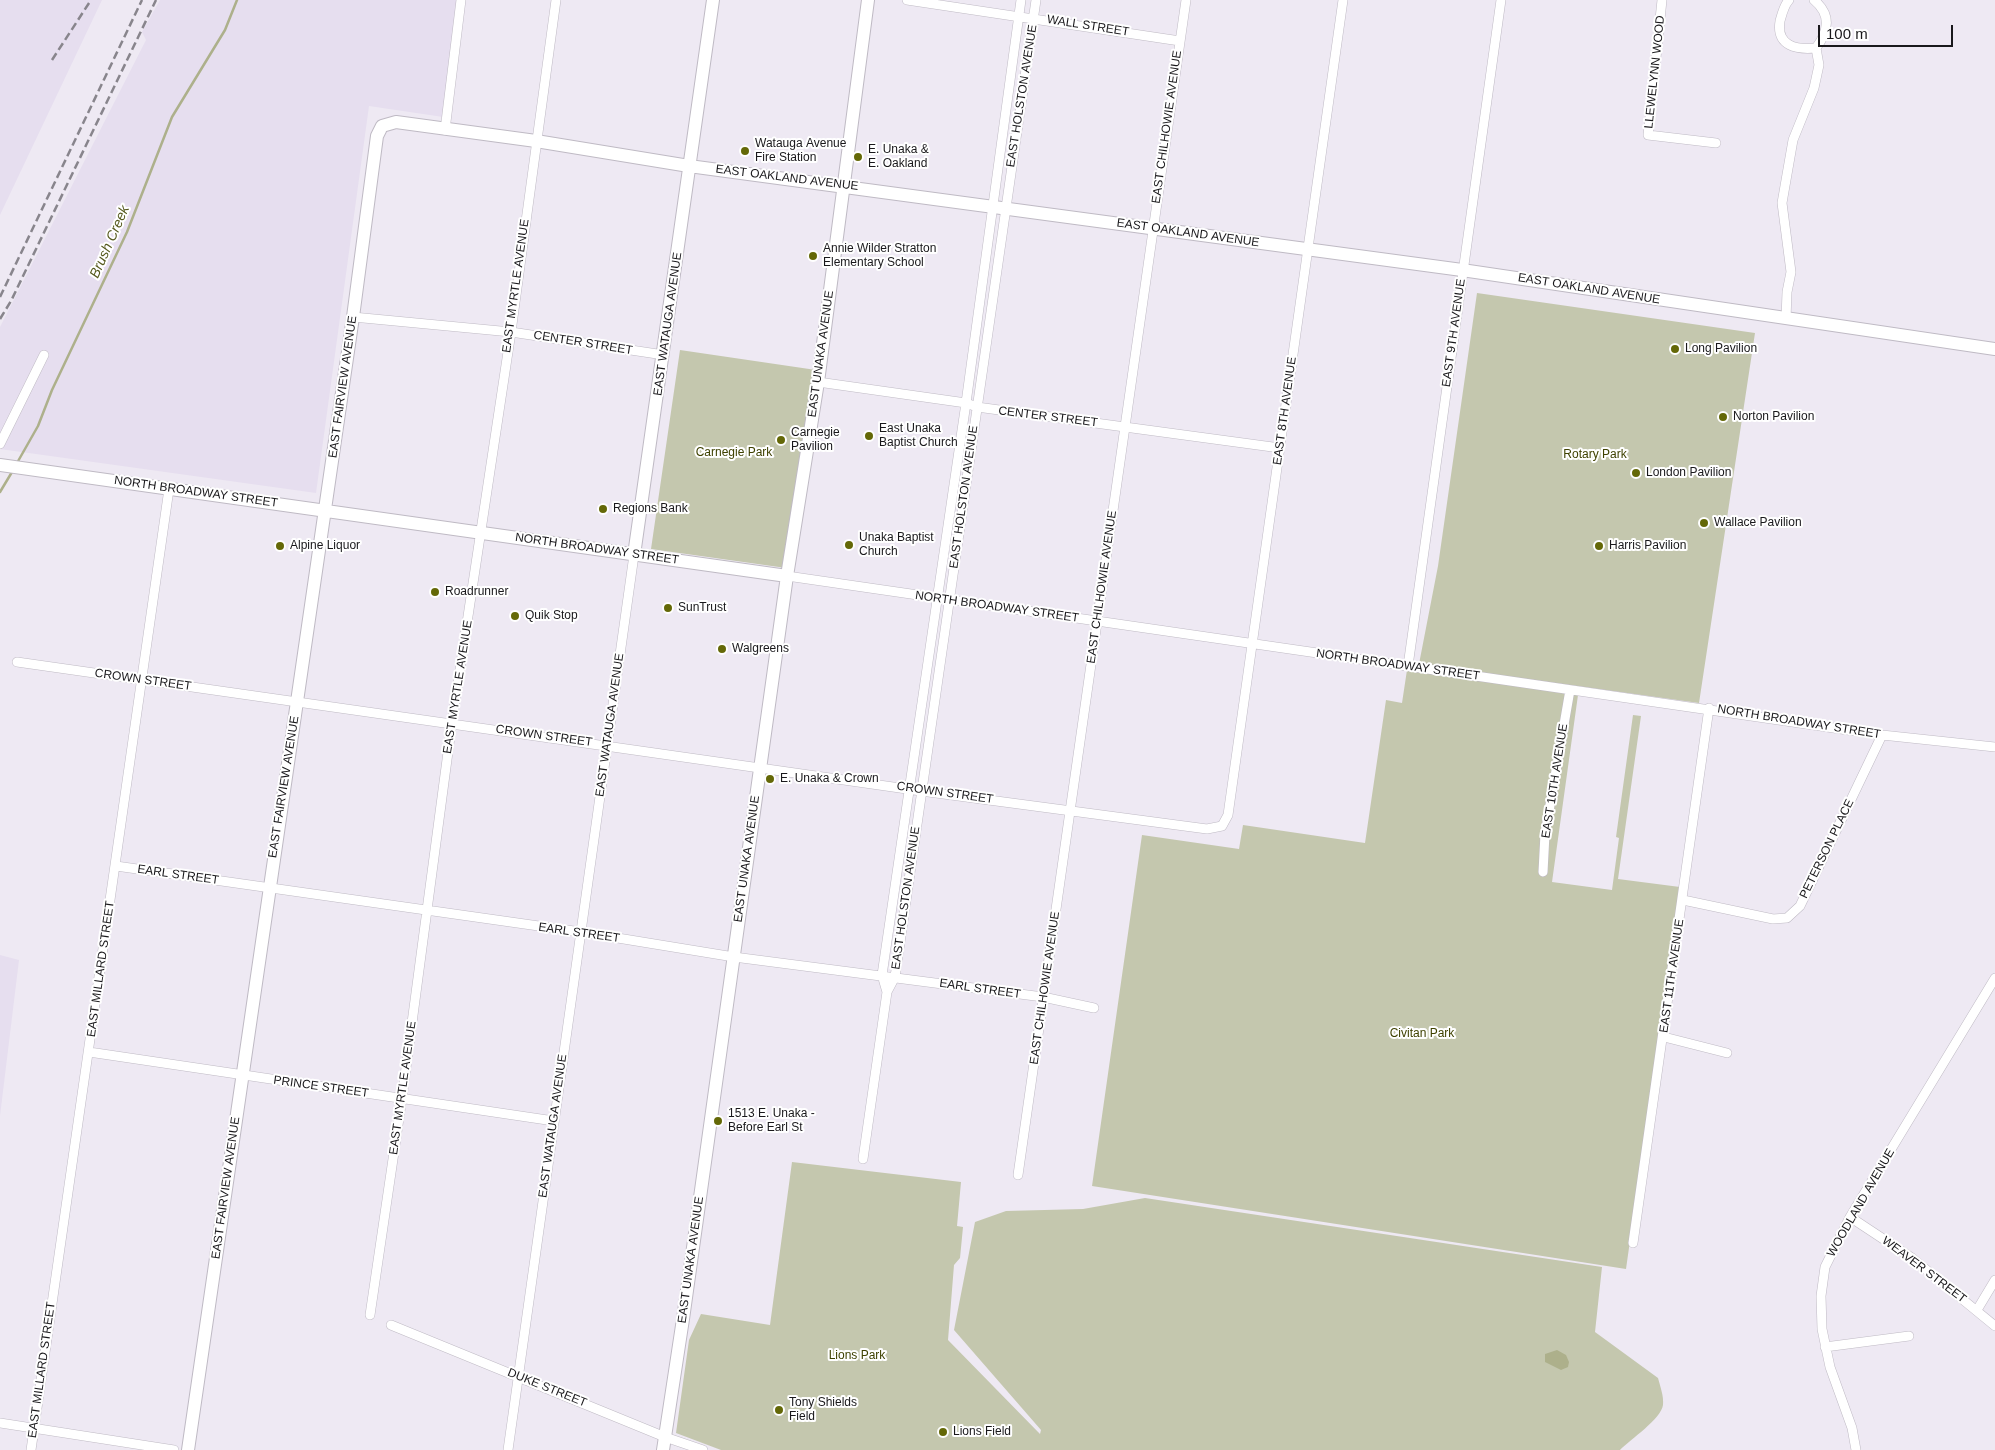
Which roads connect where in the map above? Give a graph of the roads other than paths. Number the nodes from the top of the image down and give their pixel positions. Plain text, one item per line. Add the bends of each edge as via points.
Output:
1 (461, 0) edge
2 (556, 0) edge
3 (713, 0) edge
4 (868, 0) edge
5 (907, 0) edge
6 (1021, 0) edge
7 (1036, 0) edge
8 (1186, 0) edge
9 (1343, 0) edge
10 (1501, 0) edge
11 (1662, 0) edge
12 (1789, 0) edge
13 (1814, 0) edge
14 (1019, 16) junction
15 (1034, 18) junction
16 (1180, 41) junction
17 (1816, 48) junction
18 (382, 126) joint
19 (445, 130) junction
20 (536, 141) junction
21 (1716, 143) dead end
22 (690, 166) junction
23 (844, 186) junction
24 (992, 207) junction
25 (1005, 209) junction
26 (1152, 227) junction
27 (1307, 250) junction
28 (1462, 270) junction
29 (353, 317) junction
30 (1786, 319) junction
31 (511, 332) junction
32 (1995, 349) edge
33 (44, 355) dead end
34 (664, 355) junction
35 (818, 382) junction
36 (966, 403) junction
37 (977, 408) junction
38 (1124, 427) junction
39 (0, 444) edge
40 (1280, 448) junction
41 (0, 465) edge
42 (169, 489) junction
43 (325, 510) junction
44 (482, 532) junction
45 (634, 555) junction
46 (786, 576) junction
47 (937, 598) junction
48 (949, 600) junction
49 (1097, 622) junction
50 (1253, 644) junction
51 (17, 662) dead end
52 (1408, 666) junction
53 (141, 680) junction
54 (1570, 690) junction
55 (297, 703) junction
56 (1709, 708) junction
57 (452, 722) junction
58 (1882, 735) junction
59 (608, 746) junction
60 (1995, 747) edge
61 (759, 768) junction
62 (909, 788) junction
63 (921, 791) junction
64 (1072, 811) junction
65 (1225, 822) joint
66 (116, 866) junction
67 (1543, 872) dead end
68 (269, 889) junction
69 (1683, 900) junction
70 (426, 911) junction
71 (581, 932) junction
72 (734, 957) junction
73 (882, 975) junction
74 (895, 977) junction
75 (1995, 978) edge
76 (887, 992) junction
77 (1043, 998) junction
78 (1094, 1008) dead end
79 (1664, 1037) junction
80 (89, 1052) junction
81 (1727, 1053) dead end
82 (242, 1076) junction
83 (402, 1098) junction
84 (554, 1121) junction
85 (863, 1159) dead end
86 (1018, 1175) dead end
87 (1850, 1217) junction
88 (1633, 1243) dead end
89 (1995, 1280) edge
90 (1977, 1310) junction
91 (370, 1315) dead end
92 (391, 1325) dead end
93 (1995, 1326) edge
94 (1909, 1336) dead end
95 (1825, 1347) junction
96 (517, 1375) junction
97 (0, 1423) edge
98 (34, 1429) junction
99 (665, 1437) junction
100 (31, 1450) edge
101 (174, 1450) edge
102 (188, 1450) edge
103 (508, 1450) edge
104 (663, 1450) edge
105 (703, 1450) edge
106 (1856, 1450) edge

1 - 19 street
2 - 20 street, EAST MYRTLE AVENUE
3 - 22 main road, EAST WATAUGA AVENUE
4 - 23 main road, EAST UNAKA AVENUE
5 - 14 street, WALL STREET
6 - 14 street, EAST HOLSTON AVENUE
7 - 15 street, EAST HOLSTON AVENUE
8 - 16 street, EAST CHILHOWIE AVENUE
9 - 27 street, EAST 8TH AVENUE
10 - 28 street, EAST 9TH AVENUE
11 - 21 street, LLEWELYNN WOOD via 1648,135
12 - 17 street via 1781,18 1781,37 1793,48
13 - 17 street via 1821,6 1828,25
14 - 15 street, WALL STREET
14 - 24 street, EAST HOLSTON AVENUE
15 - 16 street, WALL STREET
15 - 25 street, EAST HOLSTON AVENUE
16 - 26 street, EAST CHILHOWIE AVENUE
17 - 30 street via 1819,65 1811,96 1793,140 1782,202 1791,272
18 - 19 main road, EAST OAKLAND AVENUE via 396,122
18 - 29 main road, EAST FAIRVIEW AVENUE via 377,136
19 - 20 main road, EAST OAKLAND AVENUE
20 - 22 main road, EAST OAKLAND AVENUE
20 - 31 street, EAST MYRTLE AVENUE
22 - 23 main road, EAST OAKLAND AVENUE
22 - 34 main road, EAST WATAUGA AVENUE
23 - 24 main road, EAST OAKLAND AVENUE
23 - 35 main road, EAST UNAKA AVENUE
24 - 25 main road, EAST OAKLAND AVENUE
24 - 36 street, EAST HOLSTON AVENUE
25 - 26 main road, EAST OAKLAND AVENUE
25 - 37 street, EAST HOLSTON AVENUE
26 - 27 main road, EAST OAKLAND AVENUE
26 - 38 street, EAST CHILHOWIE AVENUE
27 - 28 main road, EAST OAKLAND AVENUE
27 - 40 street, EAST 8TH AVENUE
28 - 30 main road, EAST OAKLAND AVENUE
28 - 52 street, EAST 9TH AVENUE
29 - 31 street, CENTER STREET
29 - 43 main road, EAST FAIRVIEW AVENUE
30 - 32 main road, EAST OAKLAND AVENUE
31 - 34 street, CENTER STREET
31 - 44 street, EAST MYRTLE AVENUE
33 - 39 street
34 - 45 main road, EAST WATAUGA AVENUE
35 - 36 street, CENTER STREET
35 - 46 main road, EAST UNAKA AVENUE
36 - 37 street, CENTER STREET
36 - 47 street, EAST HOLSTON AVENUE
37 - 38 street, CENTER STREET
37 - 48 street, EAST HOLSTON AVENUE
38 - 40 street, CENTER STREET
38 - 49 street, EAST CHILHOWIE AVENUE
40 - 50 street, EAST 8TH AVENUE
41 - 42 main road, NORTH BROADWAY STREET
42 - 43 main road, NORTH BROADWAY STREET
42 - 53 street, EAST MILLARD STREET
43 - 44 main road, NORTH BROADWAY STREET
43 - 55 main road, EAST FAIRVIEW AVENUE
44 - 45 main road, NORTH BROADWAY STREET
44 - 57 street, EAST MYRTLE AVENUE
45 - 46 main road, NORTH BROADWAY STREET
45 - 59 street, EAST WATAUGA AVENUE
46 - 47 street, NORTH BROADWAY STREET
46 - 61 main road, EAST UNAKA AVENUE
47 - 48 street, NORTH BROADWAY STREET
47 - 62 street, EAST HOLSTON AVENUE
48 - 49 street, NORTH BROADWAY STREET
48 - 63 street, EAST HOLSTON AVENUE
49 - 50 street, NORTH BROADWAY STREET
49 - 64 street, EAST CHILHOWIE AVENUE
50 - 52 street, NORTH BROADWAY STREET
50 - 65 street, EAST 8TH AVENUE
51 - 53 street, CROWN STREET
52 - 54 street, NORTH BROADWAY STREET
53 - 55 street, CROWN STREET
53 - 66 street, EAST MILLARD STREET
54 - 56 street, NORTH BROADWAY STREET
54 - 67 street, EAST 10TH AVENUE via 1545,834
55 - 57 street, CROWN STREET
55 - 68 main road, EAST FAIRVIEW AVENUE
56 - 58 street, NORTH BROADWAY STREET
56 - 69 street, EAST 11TH AVENUE
57 - 59 street, CROWN STREET
57 - 70 street, EAST MYRTLE AVENUE
58 - 60 street, NORTH BROADWAY STREET
58 - 69 street, PETERSON PLACE via 1800,906 1787,918 1773,919
59 - 61 street, CROWN STREET
59 - 71 street, EAST WATAUGA AVENUE
61 - 62 street, CROWN STREET
61 - 72 main road, EAST UNAKA AVENUE
62 - 63 street, CROWN STREET
62 - 73 street, EAST HOLSTON AVENUE
63 - 64 street, CROWN STREET
63 - 74 street, EAST HOLSTON AVENUE
64 - 65 street, CROWN STREET via 1207,829
64 - 77 street, EAST CHILHOWIE AVENUE
66 - 68 street, EARL STREET
66 - 80 street, EAST MILLARD STREET
68 - 70 street, EARL STREET
68 - 82 main road, EAST FAIRVIEW AVENUE
69 - 79 street, EAST 11TH AVENUE
70 - 71 street, EARL STREET
70 - 83 street, EAST MYRTLE AVENUE
71 - 72 street, EARL STREET
71 - 84 street, EAST WATAUGA AVENUE
72 - 73 street, EARL STREET
72 - 99 main road, EAST UNAKA AVENUE
73 - 74 street, EARL STREET
73 - 76 street, EAST HOLSTON AVENUE
74 - 76 street, EAST HOLSTON AVENUE
74 - 77 street, EARL STREET
75 - 87 street, WOODLAND AVENUE
76 - 85 street, EAST HOLSTON AVENUE
77 - 78 street, EARL STREET
77 - 86 street, EAST CHILHOWIE AVENUE
79 - 81 street
79 - 88 street, EAST 11TH AVENUE
80 - 82 street, PRINCE STREET
80 - 98 street, EAST MILLARD STREET
82 - 83 street, PRINCE STREET
82 - 102 main road, EAST FAIRVIEW AVENUE
83 - 84 street, PRINCE STREET
83 - 91 street, EAST MYRTLE AVENUE
84 - 96 street, EAST WATAUGA AVENUE
87 - 90 street, WEAVER STREET via 1912,1258
87 - 95 street, WOODLAND AVENUE via 1825,1267 1820,1314
89 - 90 street
90 - 93 street, WEAVER STREET
92 - 96 street, DUKE STREET
94 - 95 street
95 - 106 street, WOODLAND AVENUE via 1852,1428
96 - 99 street, DUKE STREET
96 - 103 street, EAST WATAUGA AVENUE
97 - 98 street
98 - 100 street, EAST MILLARD STREET
98 - 101 street
99 - 104 main road, EAST UNAKA AVENUE
99 - 105 street, DUKE STREET

